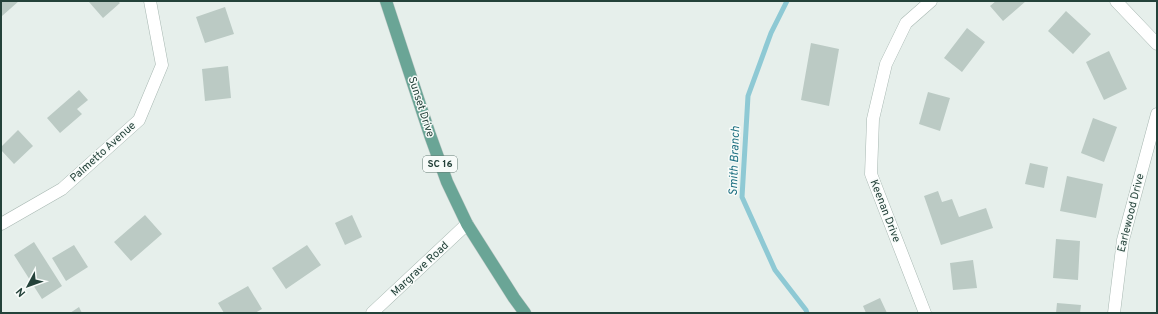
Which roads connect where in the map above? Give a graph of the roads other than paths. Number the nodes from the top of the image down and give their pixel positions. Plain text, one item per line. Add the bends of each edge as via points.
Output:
1 (150, 1) edge
2 (386, 1) edge
3 (930, 1) edge
4 (1116, 1) edge
5 (1157, 44) edge
6 (1157, 114) edge
7 (1, 224) edge
8 (467, 224) junction
9 (372, 313) edge
10 (525, 313) edge
11 (925, 313) edge
12 (1114, 313) edge

1 - 7 street, Palmetto Avenue via 162,65 140,120 62,189
2 - 8 main road, Sunset Drive / SC 16 via 447,182
3 - 11 street, Keenan Drive via 906,23 886,64 873,119 871,174
4 - 5 street
6 - 12 street, Earlewood Drive via 1123,240
8 - 9 street, Margrave Road
8 - 10 main road, Sunset Drive / SC 16

